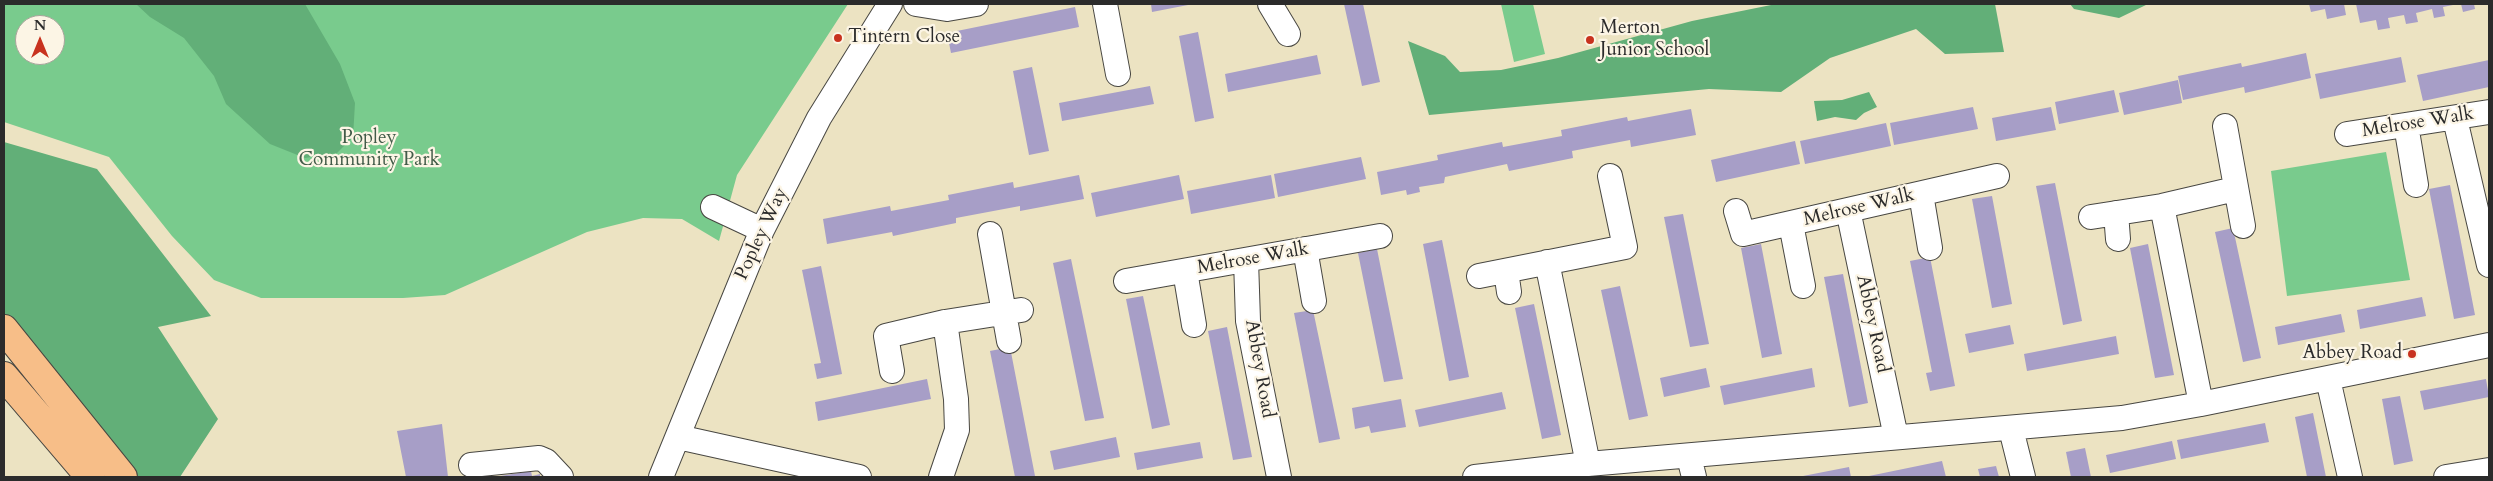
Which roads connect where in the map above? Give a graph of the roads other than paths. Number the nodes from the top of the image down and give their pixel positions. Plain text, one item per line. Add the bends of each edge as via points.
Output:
1 (890, 4) edge
2 (916, 4) edge
3 (976, 4) edge
4 (1105, 4) edge
5 (1270, 4) edge
6 (1288, 34) dead end
7 (1118, 74) dead end
8 (2489, 112) edge
9 (2455, 118) junction
10 (2406, 125) junction
11 (2225, 126) dead end
12 (2347, 134) dead end
13 (1610, 176) dead end
14 (1997, 176) dead end
15 (2416, 185) dead end
16 (2235, 190) junction
17 (1921, 194) junction
18 (2162, 206) junction
19 (713, 207) dead end
20 (1848, 210) junction
21 (1736, 211) dead end
22 (2116, 213) junction
23 (2091, 217) dead end
24 (1791, 224) junction
25 (2243, 226) dead end
26 (762, 230) junction
27 (990, 234) dead end
28 (1380, 236) dead end
29 (2118, 239) dead end
30 (1930, 248) dead end
31 (1305, 249) junction
32 (1246, 260) junction
33 (1547, 262) junction
34 (2489, 265) edge
35 (1185, 271) junction
36 (1479, 276) dead end
37 (1126, 278) dead end
38 (1803, 286) dead end
39 (1314, 301) dead end
40 (1013, 312) junction
41 (945, 322) junction
42 (1194, 325) dead end
43 (4, 329) edge
44 (1009, 341) dead end
45 (2489, 346) edge
46 (892, 371) dead end
47 (4, 376) edge
48 (2328, 379) junction
49 (2201, 404) junction
50 (2011, 429) junction
51 (678, 437) junction
52 (1896, 437) junction
53 (1588, 464) junction
54 (471, 466) dead end
55 (1692, 467) edge
56 (2458, 469) edge
57 (2489, 470) edge
58 (820, 473) edge
59 (90, 477) edge
60 (122, 477) edge
61 (561, 477) edge
62 (661, 477) edge
63 (859, 477) edge
64 (941, 477) edge
65 (1279, 477) edge
66 (1476, 477) edge
67 (2023, 477) edge
68 (2350, 477) edge

1 - 26 street, Popley Way via 819,118
2 - 3 street via 947,9
4 - 7 street
5 - 6 street
8 - 9 street, Melrose Walk
9 - 10 street, Melrose Walk
9 - 34 street
10 - 12 street, Melrose Walk
10 - 15 street
11 - 16 street
13 - 33 street via 1624,247
14 - 17 street, Melrose Walk
16 - 18 street
16 - 25 street
17 - 20 street, Melrose Walk
17 - 30 street
18 - 22 street
18 - 49 street
19 - 26 street
20 - 24 street, Melrose Walk
20 - 52 street, Abbey Road
21 - 24 street, Melrose Walk via 1743,234
22 - 23 street
22 - 29 street
24 - 38 street
26 - 51 street, Popley Way
27 - 40 street
28 - 31 street, Melrose Walk
31 - 32 street, Melrose Walk
31 - 39 street
32 - 35 street, Melrose Walk
32 - 65 street, Abbey Road via 1248,321
33 - 36 street via 1508,282
33 - 53 street
35 - 37 street, Melrose Walk
35 - 42 street
40 - 41 street
40 - 44 street
41 - 46 street via 886,336
41 - 64 street via 957,430
43 - 60 main road
45 - 48 street
47 - 59 main road
48 - 49 street
48 - 68 street
49 - 50 street via 2122,418
50 - 52 street
50 - 67 street
51 - 58 street
51 - 62 street, Popley Way
52 - 55 street
53 - 55 street
53 - 66 street
54 - 61 street via 539,458
56 - 57 street
58 - 63 street

